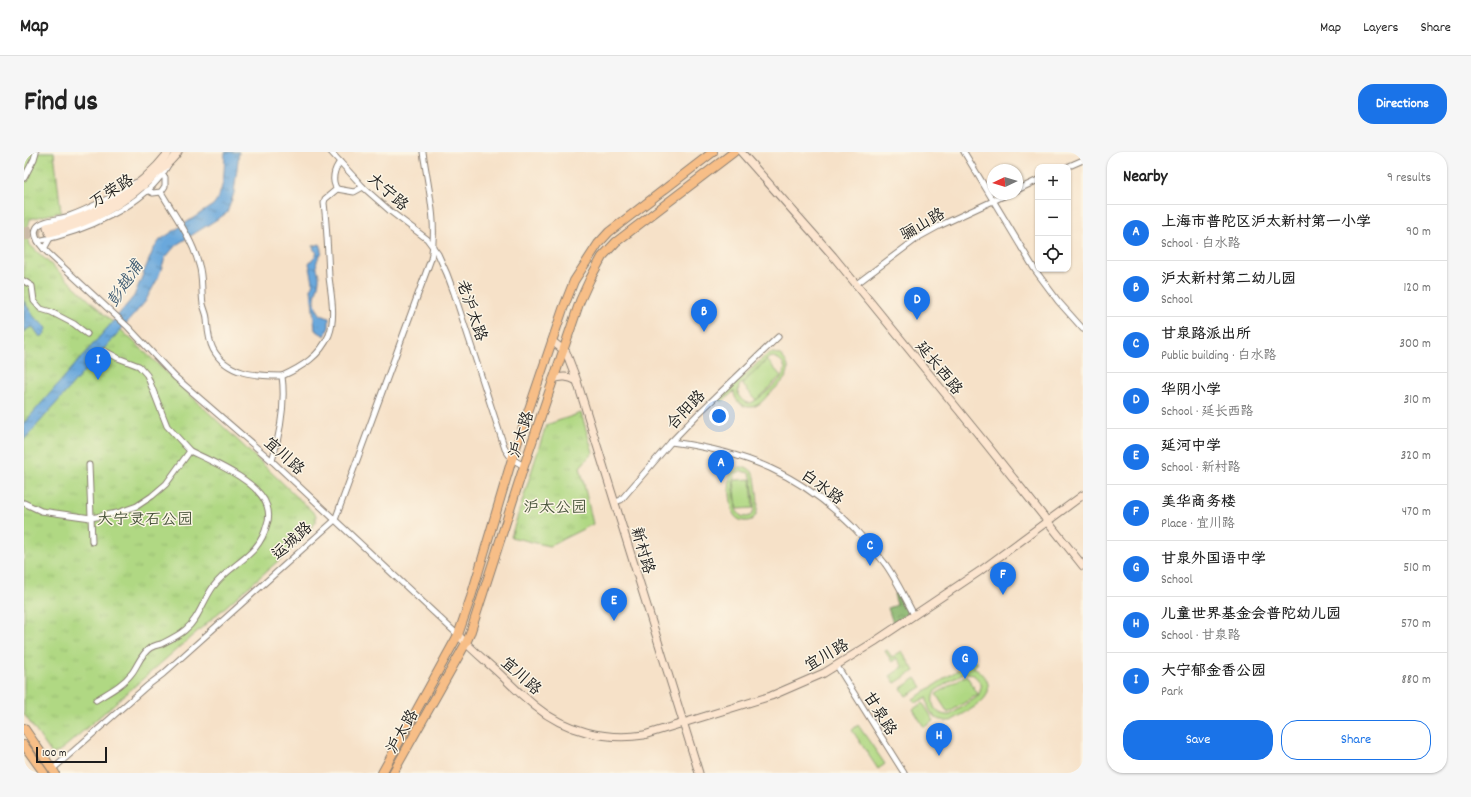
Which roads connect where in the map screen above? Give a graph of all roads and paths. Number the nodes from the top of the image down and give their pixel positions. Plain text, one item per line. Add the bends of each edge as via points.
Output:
1 (36, 152) edge
2 (169, 152) edge
3 (178, 152) edge
4 (331, 152) edge
5 (423, 152) edge
6 (713, 152) edge
7 (734, 152) edge
8 (741, 152) edge
9 (964, 152) edge
10 (1083, 160) edge
11 (170, 161) junction
12 (340, 162) junction
13 (1071, 165) edge
14 (162, 176) junction
15 (24, 178) edge
16 (142, 180) junction
17 (1035, 181) edge
18 (363, 187) junction
19 (1023, 187) edge
20 (337, 189) junction
21 (147, 190) junction
22 (161, 192) junction
23 (992, 201) junction
24 (49, 233) junction
25 (38, 240) junction
26 (433, 246) junction
27 (44, 249) junction
28 (24, 281) edge
29 (855, 285) junction
30 (1083, 329) edge
31 (87, 334) dead end
32 (778, 337) dead end
33 (552, 341) junction
34 (563, 349) junction
35 (105, 351) dead end
36 (282, 376) junction
37 (553, 379) junction
38 (577, 381) junction
39 (672, 442) junction
40 (190, 451) junction
41 (512, 459) junction
42 (272, 461) junction
43 (88, 465) dead end
44 (524, 466) junction
45 (1083, 495) edge
46 (615, 502) junction
47 (24, 503) edge
48 (91, 518) junction
49 (335, 520) junction
50 (1048, 522) junction
51 (92, 542) dead end
52 (1083, 566) edge
53 (914, 615) junction
54 (458, 635) junction
55 (466, 643) junction
56 (837, 666) junction
57 (96, 700) dead end
58 (683, 724) junction
59 (24, 728) edge
60 (24, 745) edge
61 (52, 772) edge
62 (44, 773) edge
63 (382, 773) edge
64 (393, 773) edge
65 (699, 773) edge
66 (904, 773) edge

1 - 15 street
2 - 16 street, 万荣路
3 - 11 street, 万荣路
4 - 12 street, 大宁路
5 - 26 street, 老沪太路 via 434,230
6 - 33 main road, 沪太路 via 619,224 598,244 574,281
7 - 34 main road, 沪太路 via 616,242 602,257 580,301
8 - 29 street, 延长西路 via 833,256
9 - 23 street
10 - 13 street
11 - 14 street
11 - 24 street, 万荣路 via 146,184 118,205 88,220
12 - 18 street, 大宁路
12 - 20 street via 335,170 334,185
14 - 21 street
14 - 22 street via 166,181
16 - 24 street, 万荣路 via 101,208
16 - 25 street via 126,186 104,201 84,210 42,223 35,232
17 - 19 street
18 - 20 street via 354,192
18 - 26 street, 大宁路
20 - 36 street via 325,198 324,203 332,310 330,334 310,361
21 - 22 street via 153,194
21 - 24 street via 106,218 74,231
22 - 36 street via 191,240 200,267 203,304 213,349 223,361 238,372
23 - 29 street, 骊山路 via 919,237
23 - 30 street via 1035,270
24 - 25 street
24 - 27 street
25 - 27 street, 宜川路
26 - 41 street, 老沪太路 via 447,274 505,449
26 - 49 street, 运城路 via 429,265
27 - 42 street, 宜川路 via 128,327 175,377
28 - 31 street via 32,286 34,301 41,309 74,324
29 - 50 street, 延长西路
32 - 39 street, 合阳路
33 - 34 street, 新村路
33 - 41 main road, 沪太路
34 - 37 main road, 沪太路
34 - 38 street, 新村路
35 - 40 street via 139,366 147,375 167,426
36 - 42 street via 281,424
37 - 38 street via 562,376
37 - 44 main road, 沪太路
38 - 46 street, 新村路
39 - 46 street, 合阳路 via 621,500
39 - 53 street, 白水路 via 711,448 753,460 811,490 844,518 877,553 895,579
40 - 48 street via 166,484 152,496 137,506
40 - 57 street via 256,490 268,506 269,519 266,531 261,543 223,575 213,587 191,625 149,649 123,682
41 - 44 street
41 - 54 main road, 沪太路
42 - 49 street, 宜川路
43 - 48 street
44 - 55 main road, 沪太路
45 - 50 street, 宜川路
46 - 58 street, 新村路
47 - 48 street via 41,511
48 - 51 street
49 - 54 street, 宜川路
49 - 61 street, 运城路
50 - 52 street, 延长西路
50 - 53 street, 宜川路
53 - 56 street, 宜川路
54 - 55 street, 宜川路
54 - 63 main road, 沪太路
55 - 58 street, 宜川路 via 535,706 576,729 600,735 628,736
55 - 64 main road, 沪太路
56 - 58 street, 宜川路 via 771,696
56 - 66 street, 甘泉路
58 - 65 street, 新村路
59 - 61 main road
60 - 62 main road

